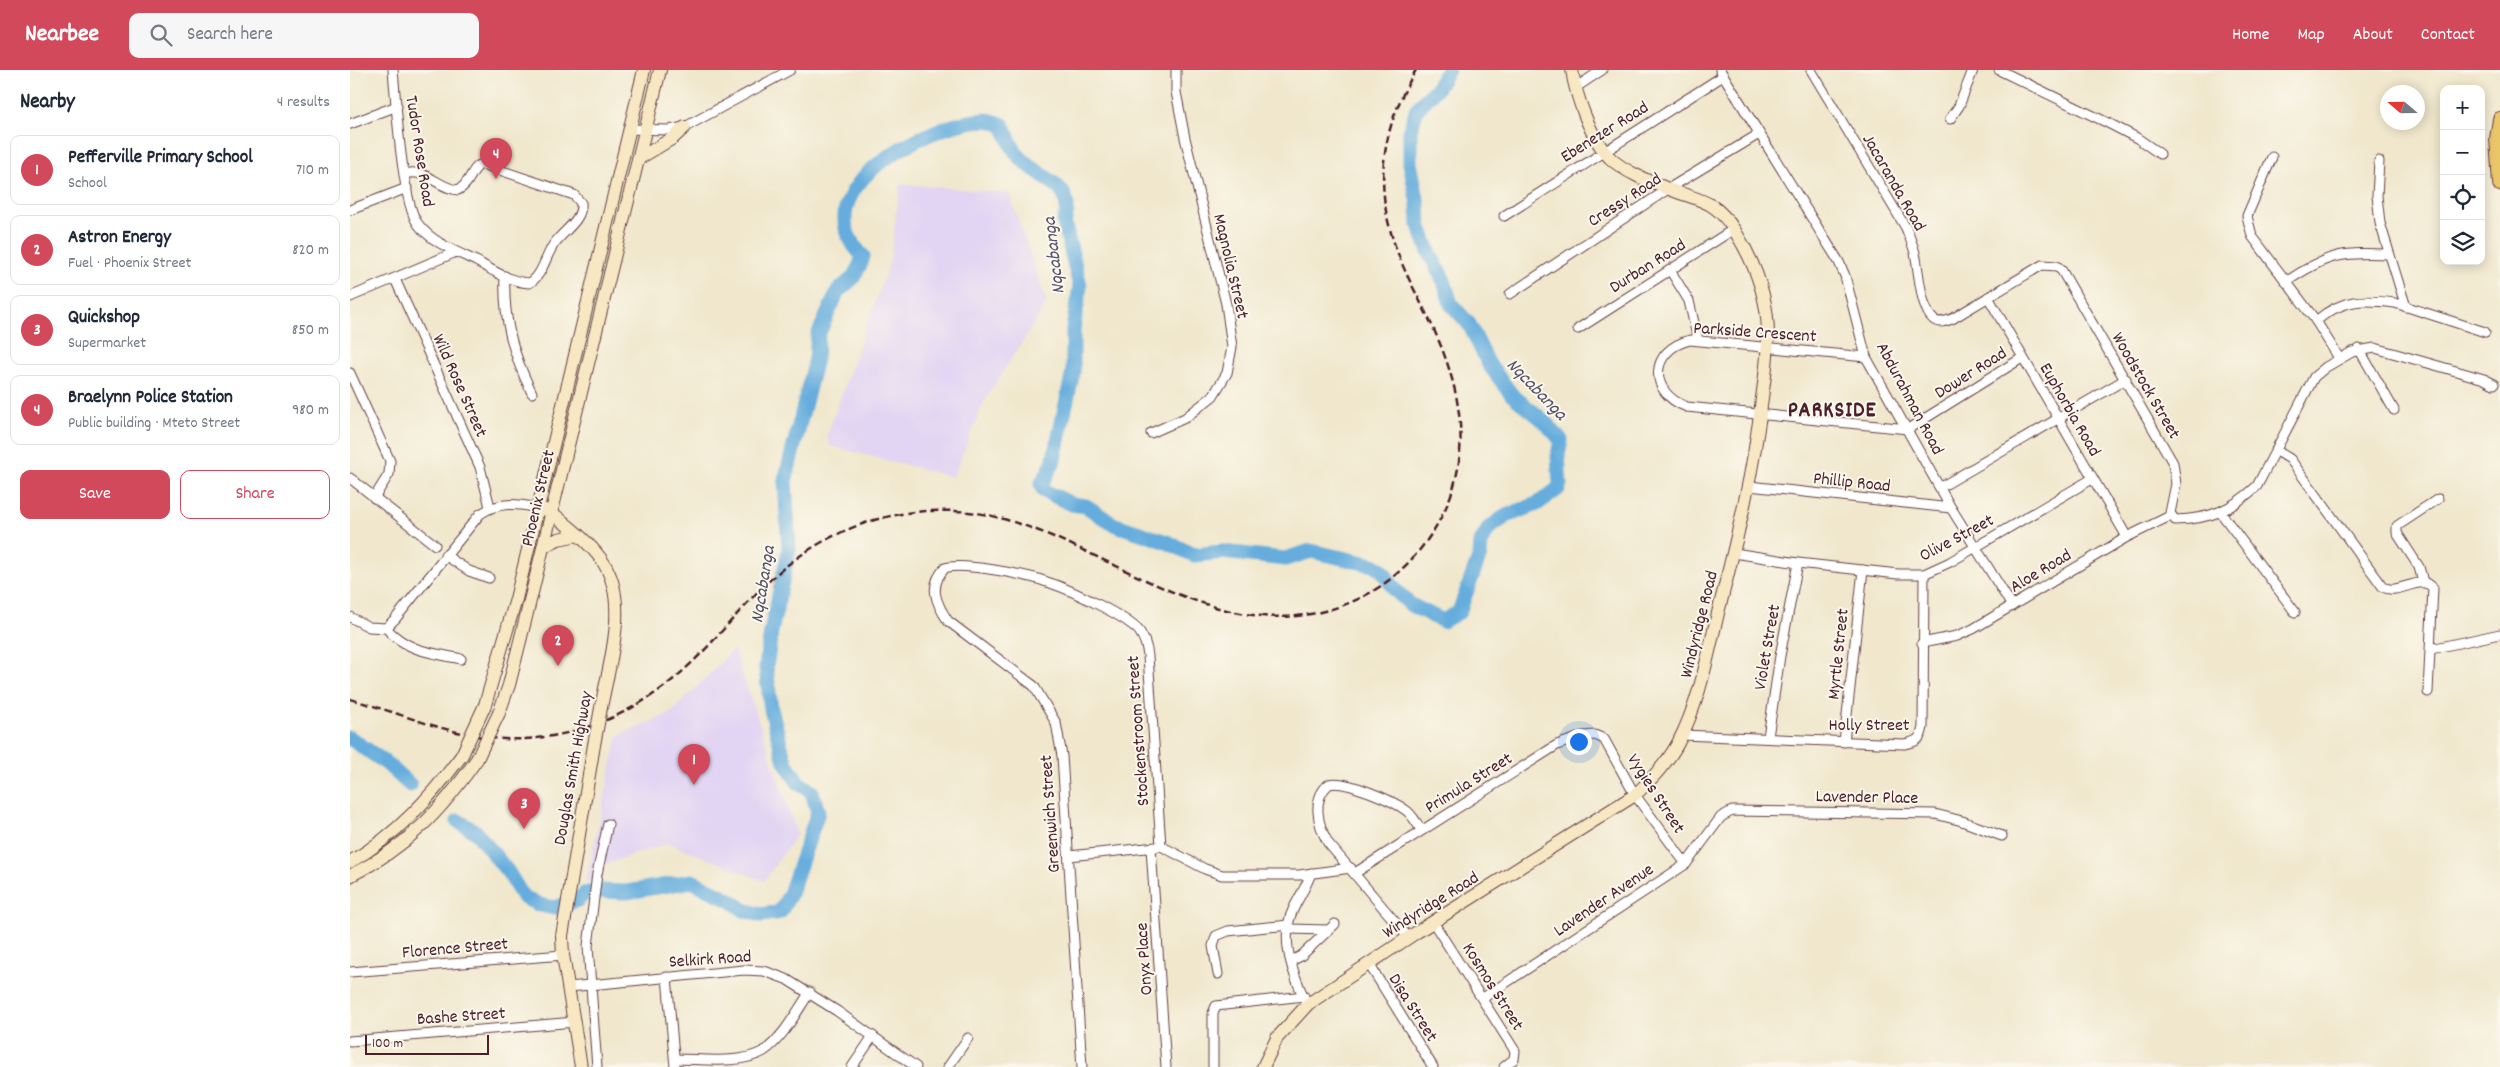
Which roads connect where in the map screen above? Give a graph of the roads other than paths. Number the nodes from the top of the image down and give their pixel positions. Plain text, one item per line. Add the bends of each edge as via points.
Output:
1 (393, 70) edge
2 (644, 70) edge
3 (660, 70) edge
4 (790, 70) edge
5 (1176, 70) edge
6 (1572, 70) edge
7 (1602, 70) edge
8 (1811, 70) edge
9 (1972, 70) edge
10 (1999, 70) edge
11 (1722, 73) edge
12 (1575, 88) junction
13 (396, 106) junction
14 (1950, 119) dead end
15 (2500, 119) edge
16 (350, 124) edge
17 (685, 128) junction
18 (630, 129) junction
19 (646, 129) junction
20 (1759, 134) junction
21 (1603, 150) junction
22 (2160, 154) dead end
23 (2272, 157) dead end
24 (638, 159) junction
25 (2379, 161) dead end
26 (405, 174) junction
27 (2500, 184) edge
28 (407, 188) junction
29 (1668, 189) junction
30 (350, 210) edge
31 (1504, 216) dead end
32 (1734, 229) junction
33 (456, 252) junction
34 (2389, 254) junction
35 (1670, 270) junction
36 (505, 276) junction
37 (395, 279) junction
38 (2286, 282) junction
39 (1510, 294) dead end
40 (350, 296) edge
41 (1988, 297) junction
42 (2406, 307) junction
43 (2316, 321) junction
44 (1578, 329) dead end
45 (2485, 332) dead end
46 (1698, 340) junction
47 (1768, 347) junction
48 (2359, 349) junction
49 (1866, 357) junction
50 (2022, 358) junction
51 (2339, 358) junction
52 (350, 373) edge
53 (2126, 379) junction
54 (2494, 384) dead end
55 (532, 393) dead end
56 (2394, 410) dead end
57 (1760, 416) junction
58 (2058, 419) junction
59 (1908, 429) junction
60 (1151, 433) dead end
61 (2277, 451) junction
62 (350, 478) edge
63 (2092, 479) junction
64 (1749, 486) junction
65 (1941, 487) junction
66 (374, 498) junction
67 (2438, 499) dead end
68 (490, 507) junction
69 (537, 508) junction
70 (1951, 508) junction
71 (551, 512) junction
72 (2221, 513) junction
73 (2172, 518) junction
74 (578, 535) junction
75 (2127, 537) junction
76 (435, 546) dead end
77 (1975, 546) junction
78 (543, 547) junction
79 (1734, 553) junction
80 (445, 555) junction
81 (1798, 563) junction
82 (1863, 570) junction
83 (1924, 574) junction
84 (489, 578) dead end
85 (2423, 582) junction
86 (2012, 606) junction
87 (940, 610) joint
88 (2294, 612) dead end
89 (350, 618) edge
90 (386, 628) junction
91 (2500, 634) edge
92 (1922, 643) junction
93 (2431, 649) junction
94 (461, 659) dead end
95 (2428, 692) dead end
96 (1682, 734) junction
97 (1768, 737) junction
98 (1604, 739) joint
99 (1844, 742) junction
100 (1635, 794) junction
101 (1727, 813) joint
102 (608, 824) dead end
103 (1421, 830) junction
104 (2002, 836) dead end
105 (1161, 846) junction
106 (1150, 848) junction
107 (1069, 856) junction
108 (350, 862) edge
109 (1686, 864) junction
110 (1353, 871) junction
111 (1311, 873) junction
112 (350, 876) edge
113 (1433, 922) junction
114 (1289, 927) junction
115 (1408, 937) junction
116 (563, 955) junction
117 (1291, 961) junction
118 (1369, 964) junction
119 (350, 972) edge
120 (1218, 974) dead end
121 (667, 978) junction
122 (590, 985) junction
123 (569, 987) junction
124 (810, 992) junction
125 (1483, 998) junction
126 (1306, 1000) junction
127 (575, 1022) junction
128 (873, 1036) junction
129 (968, 1038) dead end
130 (350, 1041) edge
131 (675, 1063) edge
132 (581, 1067) edge
133 (597, 1067) edge
134 (852, 1067) edge
135 (916, 1067) edge
136 (948, 1067) edge
137 (1082, 1067) edge
138 (1166, 1067) edge
139 (1213, 1067) edge
140 (1263, 1067) edge
141 (1432, 1067) edge
142 (1504, 1067) edge

1 - 13 street, Tudor Rose Road
2 - 18 street, Phoenix Street
3 - 19 street, Phoenix Street
4 - 17 street
5 - 60 street, Magnolia Street via 1176,92 1185,138 1226,304 1232,347 1227,373 1213,396 1185,418
6 - 12 street, Windyridge Road
7 - 12 street
8 - 41 street, Jacaranda Road via 1906,228 1915,252 1924,302 1932,318 1942,322 1952,319
9 - 14 street via 1959,106
10 - 22 street via 2137,138
11 - 20 street, Abdurahman Road
11 - 21 street, Ebenezer Road
12 - 21 street, Windyridge Road
13 - 16 street
13 - 26 street, Tudor Rose Road
15 - 27 main road via 2496,139
17 - 19 street
17 - 24 street
18 - 19 street
18 - 69 street, Phoenix Street
19 - 24 street, Phoenix Street
20 - 29 street, Cressy Road
20 - 49 street, Abdurahman Road via 1846,276
21 - 29 street, Windyridge Road via 1619,164
21 - 31 street, Ebenezer Road
23 - 38 street via 2247,216 2252,236
24 - 71 street, Phoenix Street
25 - 34 street via 2377,196
26 - 28 street, Tudor Rose Road
26 - 36 street, Tudor Rose Road via 417,172 458,190 467,184 482,164 574,195 581,203 578,218 550,249 532,281
28 - 30 street
28 - 33 street, Tudor Rose Road via 418,224
29 - 32 street, Windyridge Road via 1717,207
29 - 39 street, Cressy Road
32 - 35 street, Durban Road
32 - 47 street, Windyridge Road via 1760,282
33 - 36 street, Tudor Rose Road
33 - 37 street
34 - 38 street via 2344,254 2327,258
34 - 42 street
35 - 44 street, Durban Road
35 - 46 street via 1689,301
36 - 55 street via 504,300 510,338
37 - 40 street
37 - 68 street, Wild Rose Street via 480,467
38 - 43 street
41 - 50 street, Euphorbia Road
41 - 53 street, Woodstock Street via 2042,265 2057,266
42 - 43 street via 2380,301 2339,304
42 - 45 street
43 - 51 street
46 - 47 street, Parkside Crescent
46 - 57 street, Parkside Crescent via 1679,343 1663,356 1659,378 1666,393 1687,407
47 - 49 street, Parkside Crescent
47 - 57 street, Windyridge Road
48 - 51 street
48 - 54 street via 2381,348
48 - 56 street
49 - 59 street, Abdurahman Road
50 - 58 street, Euphorbia Road
50 - 59 street, Dower Road
51 - 61 street via 2319,371 2311,382
52 - 66 street via 390,461 388,474
53 - 58 street
53 - 73 street, Woodstock Street via 2173,463 2176,484
57 - 59 street, Parkside Crescent
57 - 64 street, Windyridge Road
58 - 63 street, Euphorbia Road
58 - 65 street
59 - 65 street, Abdurahman Road
61 - 72 street via 2258,486
61 - 85 street via 2290,459 2383,587 2393,590
62 - 66 street
63 - 75 street, Euphorbia Road
63 - 77 street, Olive Street
64 - 70 street, Phillip Road
64 - 79 street, Windyridge Road
65 - 70 street, Abdurahman Road
66 - 76 street
67 - 85 street via 2397,526 2397,533 2419,567
68 - 69 street via 511,504
68 - 80 street via 472,522
69 - 71 street, Douglas Smith Highway
69 - 108 street, Phoenix Street, bridge via 503,651 485,705 462,755 433,794 397,830
70 - 77 street, Abdurahman Road
71 - 74 street, Douglas Smith Highway
71 - 78 street, Phoenix Street
72 - 73 street, Aloe Road
72 - 88 street
73 - 75 street, Aloe Road
74 - 78 street via 558,539
74 - 116 street, Douglas Smith Highway, bridge via 606,568 615,593 615,623 570,881 562,936
75 - 86 street, Aloe Road
77 - 83 street, Olive Street
77 - 86 street, Abdurahman Road
78 - 112 street, Phoenix Street, bridge via 509,684 477,759 443,806 420,829 390,853
79 - 81 street, Olive Street
79 - 96 street, Windyridge Road via 1699,691
80 - 84 street via 470,571
80 - 90 street
81 - 82 street, Olive Street
81 - 97 street, Violet Street
82 - 83 street, Olive Street
82 - 99 street, Myrtle Street
83 - 92 street, Holly Street
85 - 93 street via 2433,588
86 - 92 street, Aloe Road via 1957,636
87 - 105 street, Stockenstroom Street via 935,596 936,581 945,568 963,566 1047,582 1107,611 1139,631 1147,645
87 - 107 street, Greenwich Street via 954,628 1028,681 1050,710 1058,730 1062,756
89 - 90 street via 369,628
90 - 94 street via 404,645
91 - 93 street
92 - 99 street, Holly Street via 1923,727 1920,739 1904,744
93 - 95 street
96 - 97 street, Holly Street
96 - 100 street, Windyridge Road via 1668,758
97 - 99 street, Holly Street
98 - 100 street, Vygies Street
98 - 103 street, Primula Street via 1595,735 1583,736 1558,746
100 - 109 street, Vygies Street
100 - 113 street, Windyridge Road
101 - 104 street, Lavender Place via 1740,810 1924,814 1945,816
101 - 109 street, Lavender Avenue
102 - 122 street via 597,874 588,946
103 - 110 street, Primula Street
103 - 110 street via 1407,811 1390,801 1341,783 1329,784 1320,800 1319,824 1328,843
105 - 106 street
105 - 111 street via 1213,873
106 - 107 street
106 - 138 street, Onyx Place
107 - 137 street, Greenwich Street
109 - 125 street, Lavender Avenue
110 - 111 street
110 - 115 street
111 - 114 street via 1306,889 1292,912
113 - 115 street, Windyridge Road
113 - 125 street, Kosmos Street
114 - 117 street
114 - 117 street via 1332,927 1301,956
114 - 120 street via 1228,931 1216,936 1213,946
115 - 118 street, Windyridge Road
116 - 119 street, Florence Street
116 - 123 street, Douglas Smith Highway
117 - 126 street
118 - 126 street, Windyridge Road
118 - 141 street, Disa Street
121 - 122 street, Selkirk Road
121 - 124 street, Selkirk Road via 754,970 775,974
121 - 131 street
122 - 123 street, Selkirk Road
122 - 133 street
123 - 127 street, Douglas Smith Highway
124 - 128 street, Selkirk Road
124 - 131 street via 773,1042 754,1055
125 - 142 street, Kosmos Street via 1515,1051 1514,1059
126 - 139 street via 1216,1006 1213,1013
126 - 140 street, Windyridge Road via 1280,1034
127 - 130 street, Bashe Street
127 - 132 street, Douglas Smith Highway
128 - 134 street
128 - 135 street, Selkirk Road
129 - 136 street

